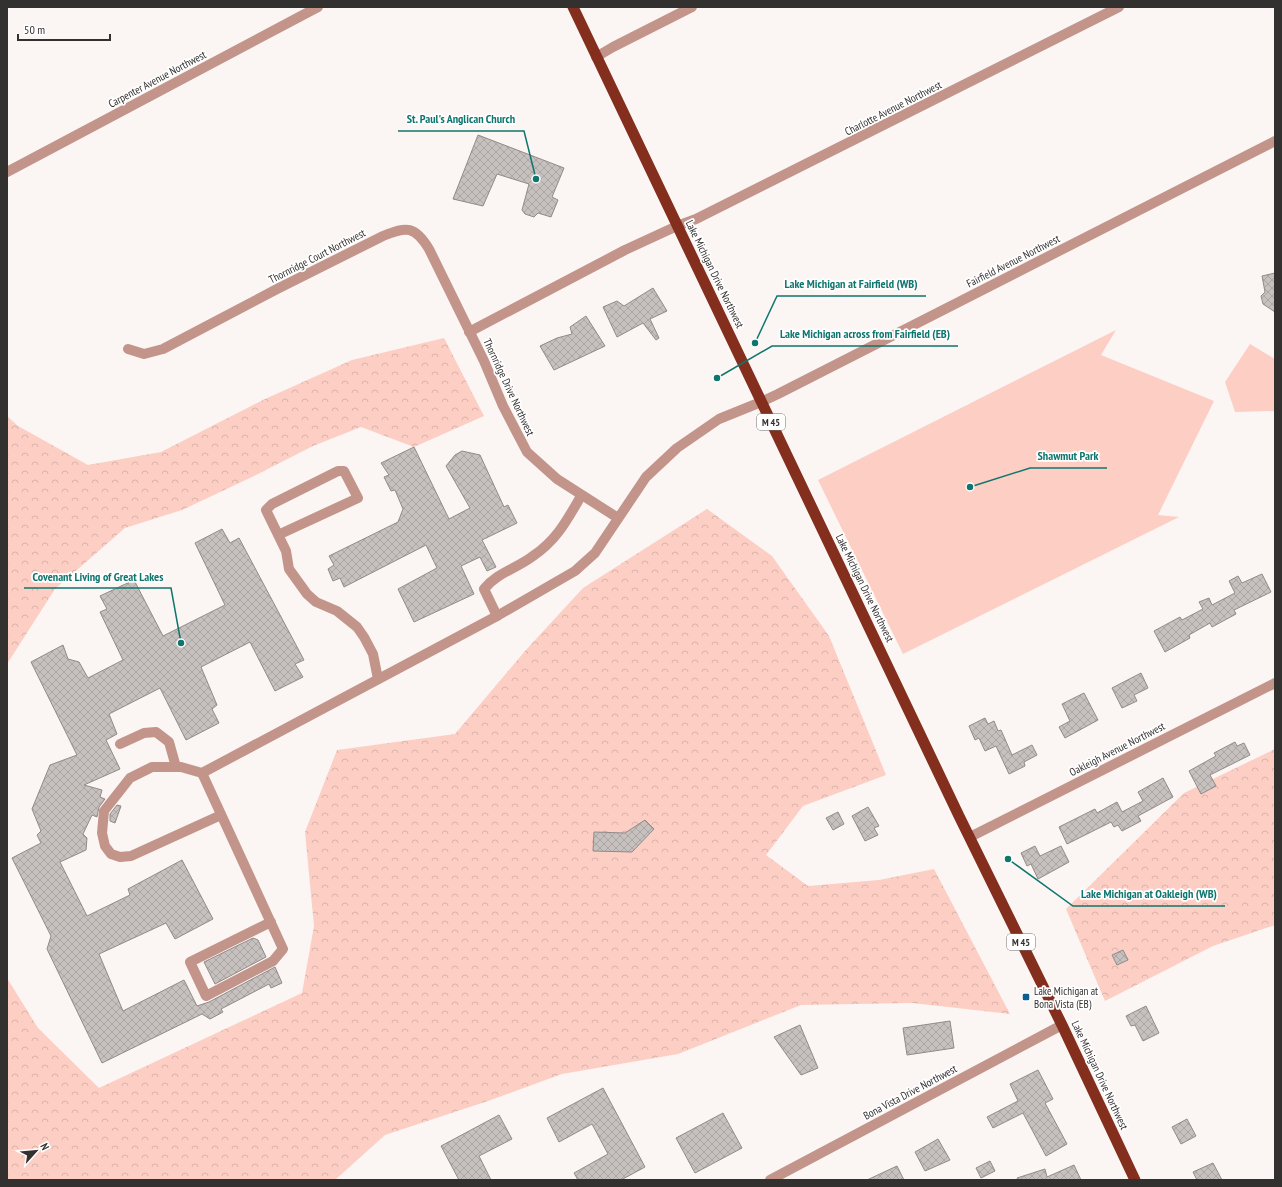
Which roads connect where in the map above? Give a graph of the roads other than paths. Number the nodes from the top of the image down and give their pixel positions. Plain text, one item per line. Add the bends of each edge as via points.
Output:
1 (318, 7) edge
2 (573, 7) edge
3 (692, 7) edge
4 (1119, 7) edge
5 (596, 57) junction
6 (1275, 141) edge
7 (7, 172) edge
8 (677, 226) junction
9 (469, 332) junction
10 (128, 349) dead end
11 (761, 402) junction
12 (581, 496) junction
13 (618, 518) junction
14 (278, 536) junction
15 (497, 616) junction
16 (378, 679) junction
17 (1275, 683) edge
18 (120, 744) dead end
19 (176, 767) junction
20 (202, 773) junction
21 (221, 815) junction
22 (970, 837) junction
23 (271, 922) junction
24 (1062, 1025) junction
25 (770, 1180) edge
26 (1135, 1180) edge

1 - 7 street, Carpenter Avenue Northwest
2 - 5 highway, Lake Michigan Drive Northwest / M 45
3 - 5 street
4 - 8 street, Charlotte Avenue Northwest via 696,219
5 - 8 highway, Lake Michigan Drive Northwest / M 45
6 - 11 street, Fairfield Avenue Northwest
8 - 9 street, Thornridge Drive Northwest via 624,250
8 - 11 highway, Lake Michigan Drive Northwest / M 45
9 - 10 street, Thornridge Court Northwest via 422,238 411,230 400,229 277,289 163,349 144,354
9 - 12 street, Thornridge Drive Northwest via 526,452
11 - 13 street, Fairfield Avenue Northwest via 718,419 677,448 646,477
11 - 22 highway, Lake Michigan Drive Northwest / M 45
12 - 13 street, Thornridge Drive Northwest
12 - 15 street via 562,529 548,544 532,557 491,580 484,589
13 - 15 street, Fairfield Avenue Northwest via 595,553 575,571
14 - 14 street via 266,510 272,504 338,471 344,471 358,498
14 - 16 street via 286,551 289,569 307,594 316,602 337,611 364,636 373,654
15 - 16 street, Fairfield Avenue Northwest
16 - 20 street, Fairfield Avenue Northwest
17 - 22 street, Oakleigh Avenue Northwest
18 - 19 street via 144,733 156,732 169,742
19 - 20 street
19 - 21 street via 152,767 130,778 104,811 102,833 105,846 111,854 120,857 131,856
20 - 21 street
21 - 23 street
22 - 24 highway, Lake Michigan Drive Northwest / M 45
23 - 23 street via 190,962 206,996 273,962 283,949
24 - 25 street, Bona Vista Drive Northwest
24 - 26 highway, Lake Michigan Drive Northwest / M 45

